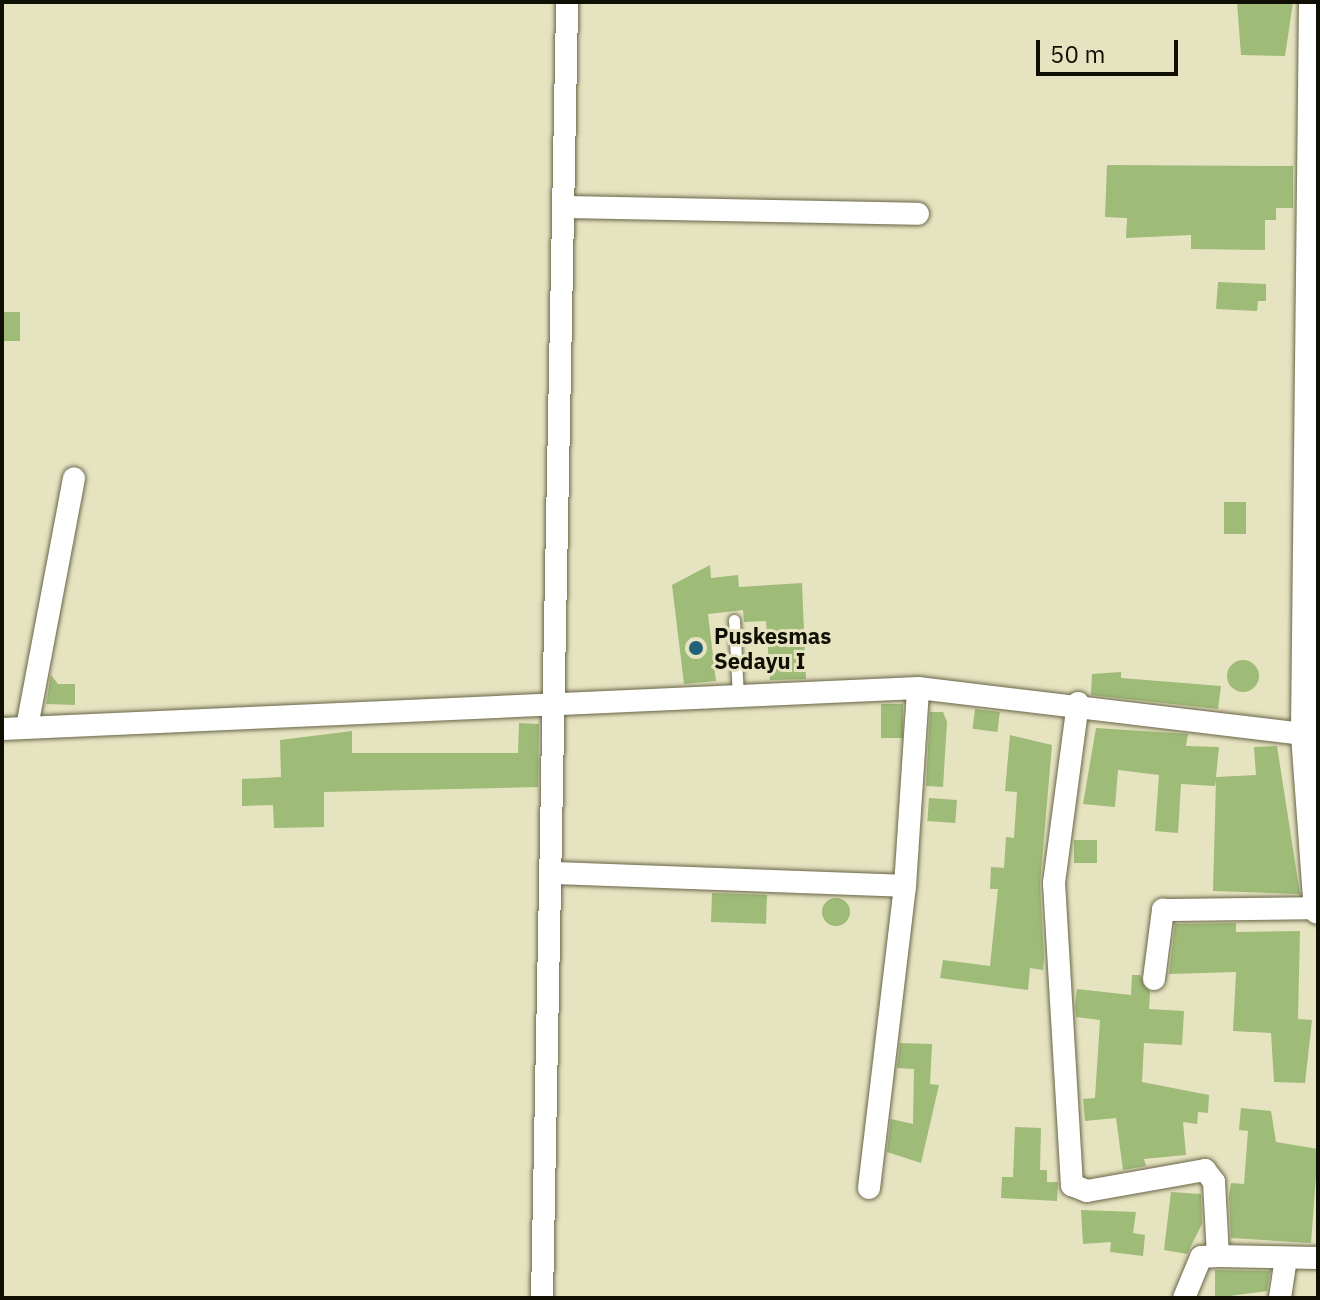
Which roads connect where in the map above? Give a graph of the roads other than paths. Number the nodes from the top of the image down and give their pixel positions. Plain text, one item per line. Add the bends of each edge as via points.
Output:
1 (567, 2) edge
2 (1313, 2) edge
3 (1315, 111) edge
4 (564, 207) junction
5 (918, 214) dead end
6 (74, 478) dead end
7 (1311, 564) edge
8 (734, 620) dead end
9 (918, 688) junction
10 (738, 698) junction
11 (1078, 703) junction
12 (556, 705) junction
13 (27, 727) junction
14 (2, 729) edge
15 (1312, 736) edge
16 (552, 873) junction
17 (905, 886) junction
18 (1318, 909) edge
19 (1154, 979) dead end
20 (869, 1188) dead end
21 (1218, 1256) junction
22 (1286, 1258) junction
23 (1318, 1258) edge
24 (1178, 1297) edge
25 (542, 1298) edge
26 (1280, 1298) edge

1 - 4 street
2 - 3 street
3 - 7 street
4 - 5 street
4 - 12 street
6 - 13 street
7 - 15 street
8 - 10 lane
9 - 10 street
9 - 11 street
9 - 17 street
10 - 12 street
11 - 15 street
11 - 21 street via 1054,883 1069,1178 1087,1191 1205,1170 1214,1182
12 - 13 street
12 - 16 street
13 - 14 street
15 - 18 street
16 - 17 street
16 - 25 street
17 - 20 street
18 - 19 street via 1163,910
21 - 22 street
21 - 24 street via 1201,1257
22 - 23 street
22 - 26 street

